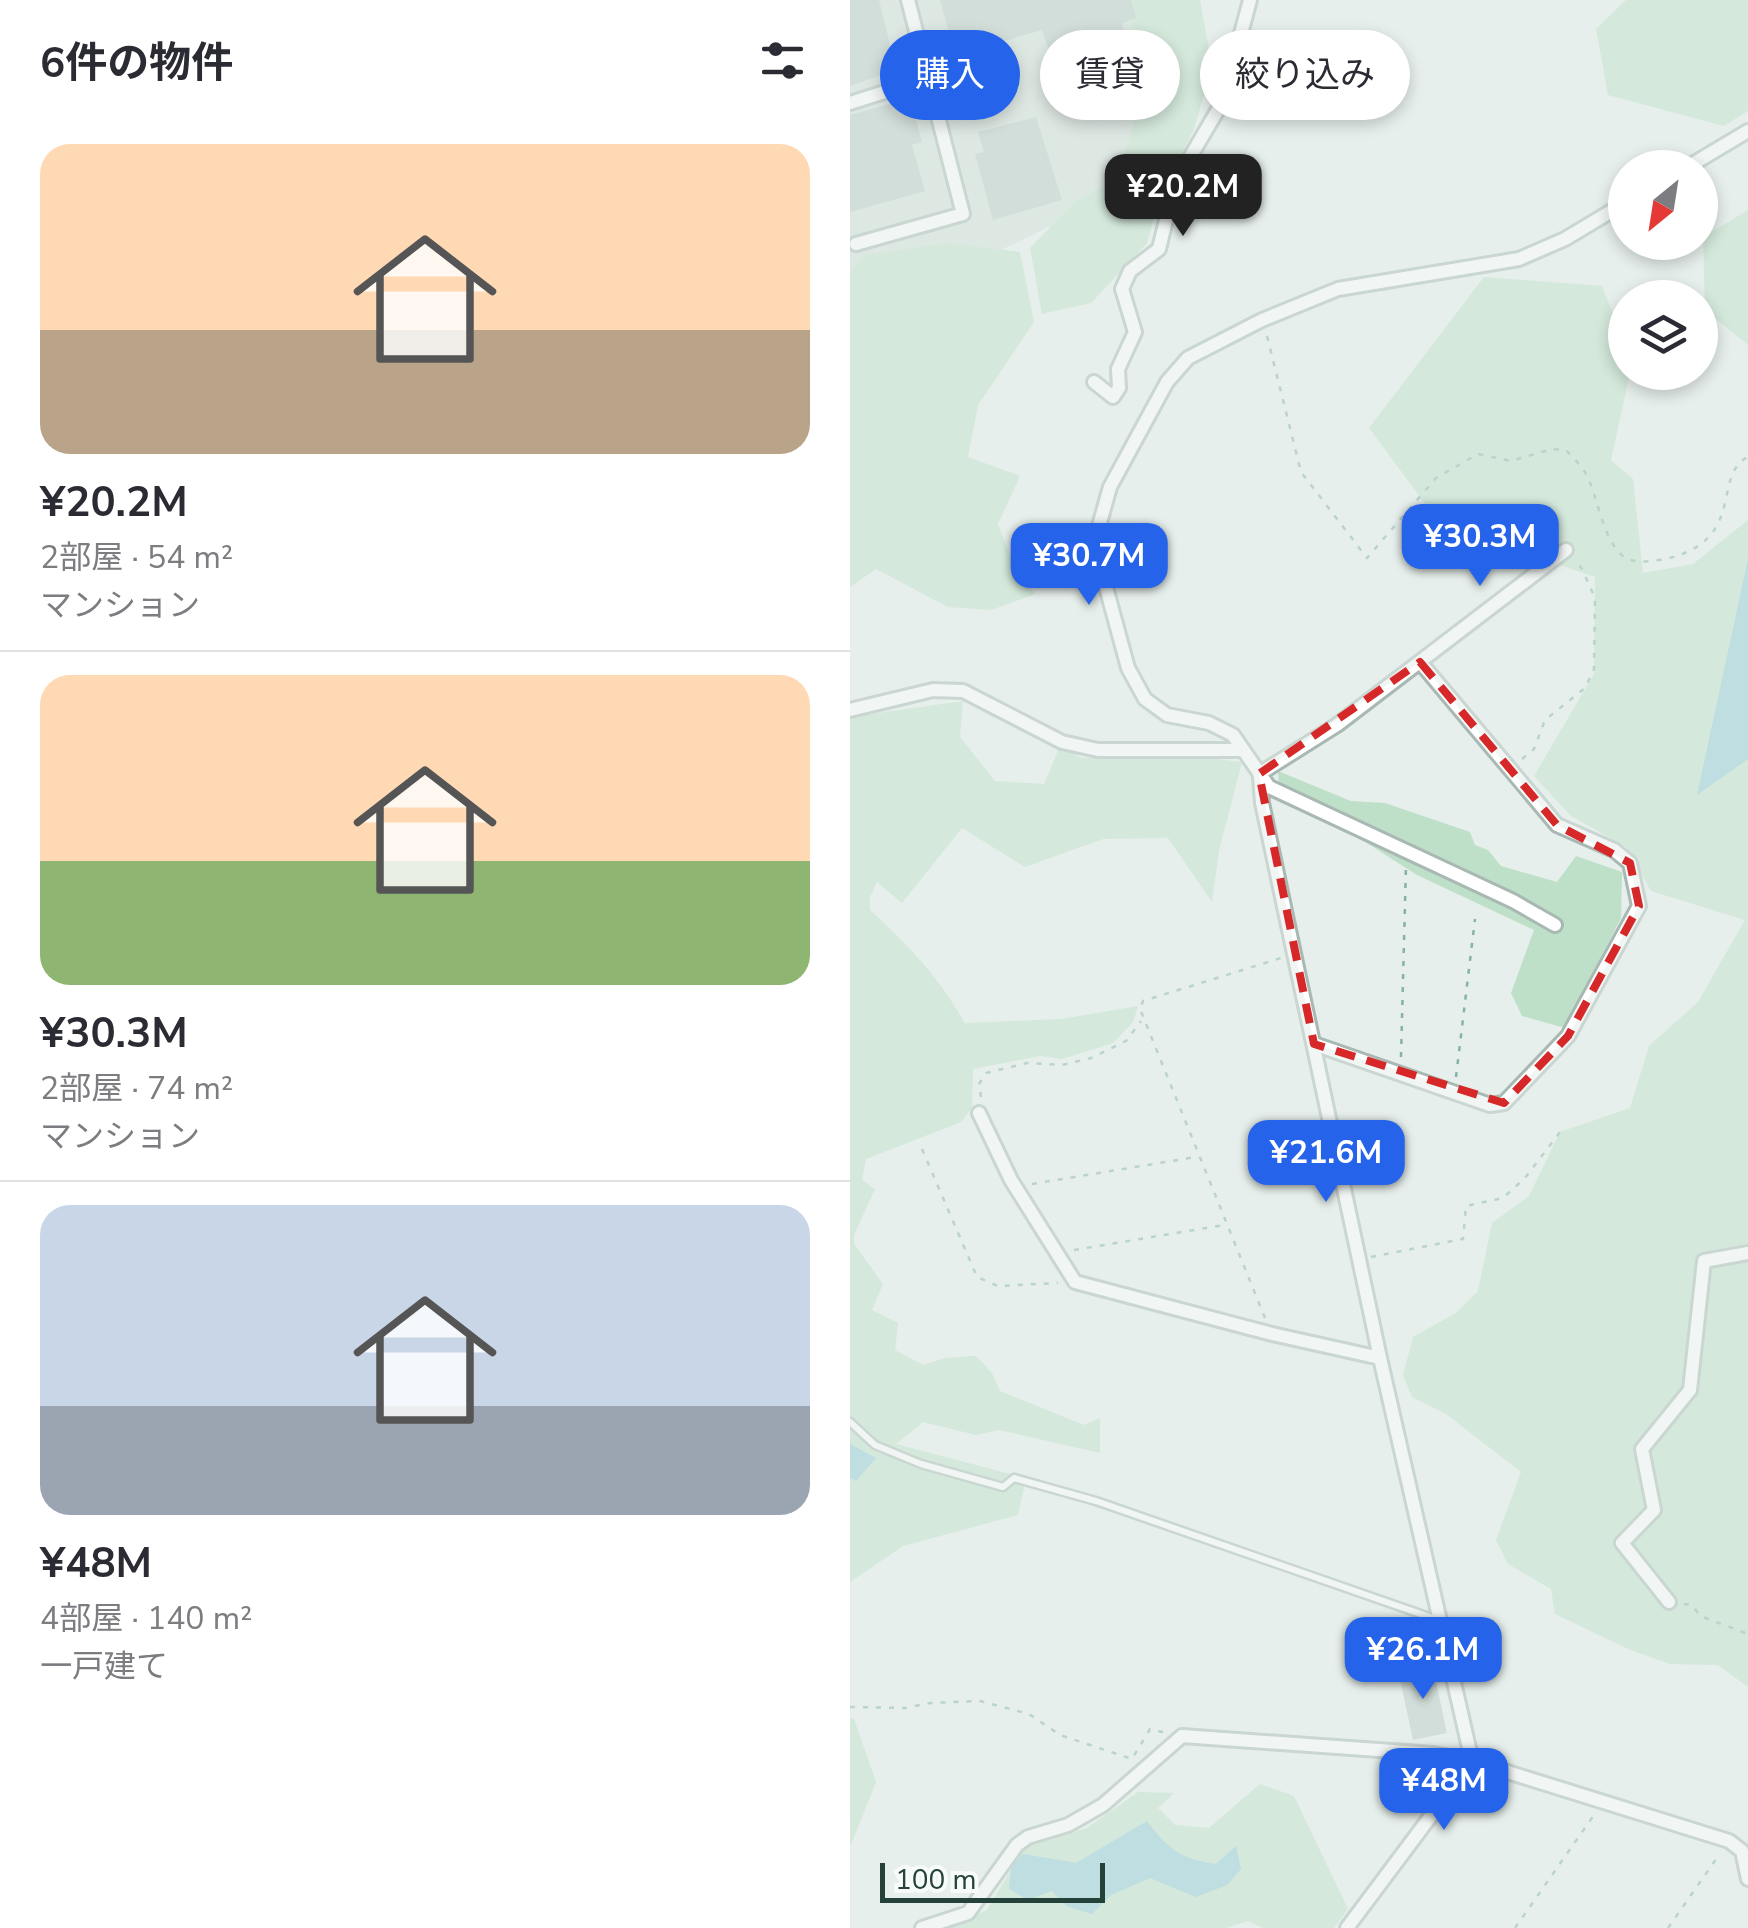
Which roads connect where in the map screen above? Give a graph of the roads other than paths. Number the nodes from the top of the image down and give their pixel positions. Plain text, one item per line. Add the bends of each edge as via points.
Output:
1 (908, 0) edge
2 (1250, 0) edge
3 (916, 30) edge
4 (880, 94) edge
5 (850, 103) edge
6 (940, 120) edge
7 (1748, 131) edge
8 (1716, 150) edge
9 (1608, 213) edge
10 (856, 244) dead end
11 (1094, 382) dead end
12 (1566, 550) road end
13 (1420, 662) junction
14 (850, 710) edge
15 (1242, 750) junction
16 (1259, 774) junction
17 (1555, 925) dead end
18 (1314, 1044) junction
19 (979, 1113) road end
20 (1748, 1253) edge
21 (1380, 1358) junction
22 (850, 1422) edge
23 (1669, 1602) road end
24 (1442, 1622) junction
25 (1472, 1762) junction
26 (1748, 1879) edge
27 (922, 1928) edge
28 (1347, 1928) edge

1 - 3 street
2 - 11 street via 1223,101 1175,183 1159,249 1130,271 1122,290 1135,332 1118,370 1119,388 1113,397
4 - 5 street
6 - 10 street via 964,214
7 - 8 street
9 - 15 street via 1541,252 1338,289 1188,358 1167,382 1110,487 1099,526 1100,564 1128,668 1145,698 1168,715 1233,735
12 - 13 street
13 - 16 street
13 - 18 street via 1557,825 1630,863 1639,906 1568,1036 1504,1103 1490,1105
14 - 15 street via 933,690 963,691 1062,742 1098,750
15 - 16 street
16 - 17 street via 1269,787
16 - 18 street
18 - 21 street
19 - 21 street via 1015,1187 1075,1282
20 - 23 street via 1704,1262 1690,1390 1642,1449 1654,1510 1622,1543
21 - 24 street
22 - 24 lane via 875,1445 921,1464 1003,1487 1014,1478 1096,1502
24 - 25 street
25 - 26 street via 1729,1841 1742,1851
25 - 27 street via 1182,1736 1103,1804 1016,1846 968,1913
25 - 28 street

